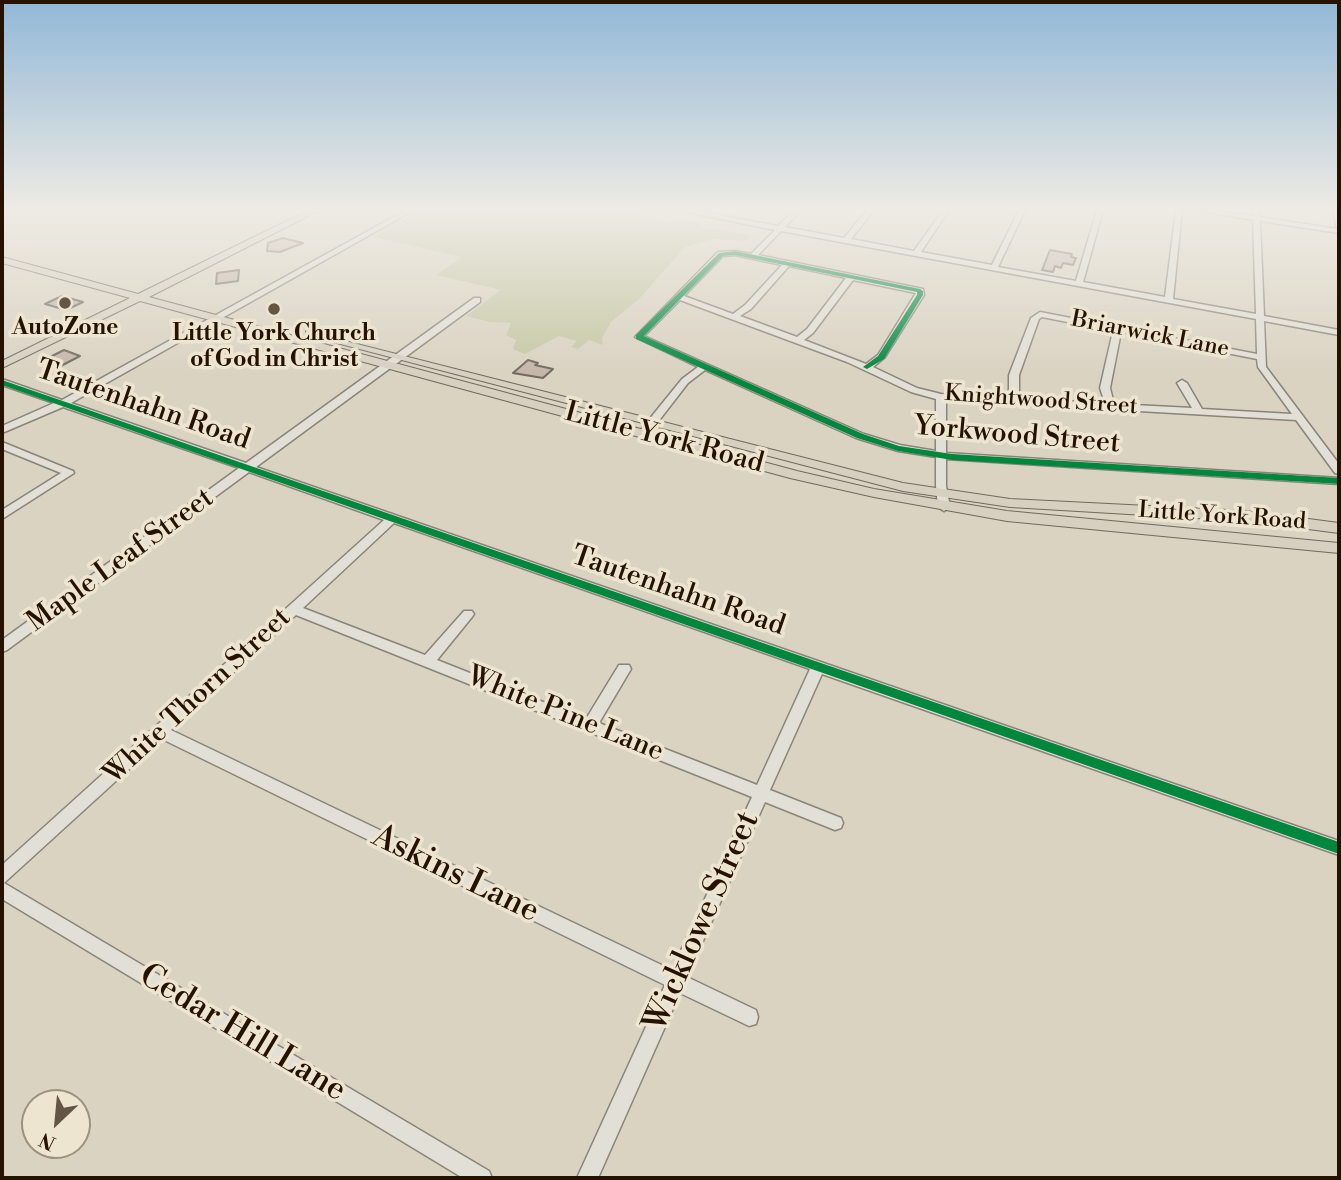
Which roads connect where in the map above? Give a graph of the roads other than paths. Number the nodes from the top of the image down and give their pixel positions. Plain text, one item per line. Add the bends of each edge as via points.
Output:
1 (22, 265) edge
2 (59, 265) edge
3 (197, 265) edge
4 (312, 265) edge
5 (712, 265) edge
6 (786, 265) edge
7 (798, 265) edge
8 (978, 265) edge
9 (995, 265) edge
10 (1084, 265) edge
11 (1173, 265) edge
12 (1257, 265) edge
13 (70, 268) junction
14 (994, 268) junction
15 (56, 274) junction
16 (852, 276) junction
17 (1079, 284) junction
18 (143, 292) junction
19 (678, 296) junction
20 (477, 300) dead end
21 (1169, 300) junction
22 (1040, 314) joint
23 (223, 315) junction
24 (736, 316) junction
25 (1259, 317) junction
26 (1118, 329) junction
27 (643, 330) joint
28 (1339, 332) edge
29 (799, 340) junction
30 (401, 356) junction
31 (2, 357) edge
32 (1260, 357) junction
33 (388, 365) junction
34 (2, 366) edge
35 (704, 366) junction
36 (867, 367) junction
37 (496, 381) junction
38 (2, 382) edge
39 (1182, 383) dead end
40 (520, 388) junction
41 (484, 391) junction
42 (940, 397) junction
43 (510, 398) junction
44 (1014, 401) junction
45 (63, 403) junction
46 (1110, 406) junction
47 (1198, 411) junction
48 (1296, 417) junction
49 (653, 422) junction
50 (2, 430) edge
51 (643, 433) junction
52 (2, 445) edge
53 (766, 452) junction
54 (940, 456) junction
55 (757, 465) junction
56 (248, 467) junction
57 (1339, 471) edge
58 (833, 477) junction
59 (1339, 481) edge
60 (942, 501) junction
61 (2, 514) edge
62 (394, 517) junction
63 (1339, 528) edge
64 (1339, 548) edge
65 (294, 610) junction
66 (468, 614) dead end
67 (2, 647) edge
68 (428, 660) junction
69 (819, 665) junction
70 (624, 669) dead end
71 (590, 725) junction
72 (162, 732) junction
73 (761, 793) junction
74 (835, 823) dead end
75 (1339, 848) edge
76 (2, 876) edge
77 (2, 890) edge
78 (677, 983) junction
79 (749, 1017) dead end
80 (482, 1178) edge
81 (587, 1178) edge

1 - 15 main road, Little York Road
2 - 13 main road, Little York Road
3 - 18 main road
4 - 23 street
5 - 19 street
6 - 24 street
7 - 16 street
8 - 14 street
9 - 14 street
10 - 17 street
11 - 21 street
12 - 25 street
13 - 15 main road
13 - 18 main road, Little York Road
14 - 17 street
15 - 18 main road, Little York Road
16 - 29 street
16 - 36 street via 920,291 881,358
17 - 21 street
18 - 23 main road, Little York Road
18 - 31 main road
18 - 34 main road
19 - 24 street, Knightwood Street
19 - 27 street
20 - 30 street, Maple Leaf Street
21 - 25 street
22 - 26 street, Briarwick Lane
22 - 44 street via 1014,375
23 - 30 main road, Little York Road
23 - 33 main road, Little York Road
23 - 45 street
24 - 29 street, Knightwood Street
25 - 28 street
25 - 32 street
26 - 32 street, Briarwick Lane
26 - 46 street via 1105,388
27 - 35 street, Yorkwood Street via 639,337
29 - 36 street, Knightwood Street
30 - 33 street, Maple Leaf Street
30 - 37 main road, Little York Road
32 - 48 street via 1265,375
33 - 41 main road, Little York Road
33 - 56 street, Maple Leaf Street
35 - 49 street via 685,381
35 - 54 street, Yorkwood Street via 860,436
36 - 42 street, Knightwood Street
37 - 40 main road, Little York Road
37 - 41 main road
38 - 45 street, Tautenhahn Road
39 - 47 street
40 - 43 main road
40 - 49 main road, Little York Road
41 - 43 main road, Little York Road
42 - 44 street, Knightwood Street
42 - 54 street
43 - 51 main road, Little York Road
44 - 46 street, Knightwood Street
45 - 50 street
45 - 56 street, Tautenhahn Road
46 - 47 street, Knightwood Street
47 - 48 street, Knightwood Street
48 - 57 street
49 - 51 street
49 - 53 main road, Little York Road
51 - 55 main road, Little York Road
52 - 61 street via 68,473
53 - 55 main road
53 - 58 main road, Little York Road
54 - 59 street, Yorkwood Street
54 - 60 street
55 - 58 main road, Little York Road
56 - 62 street, Tautenhahn Road
56 - 67 street, Maple Leaf Street
58 - 60 main road, Little York Road
60 - 63 main road, Little York Road via 1248,516
60 - 64 main road, Little York Road via 1007,516
62 - 65 street, White Thorn Street
62 - 69 street, Tautenhahn Road
65 - 68 street, White Pine Lane
65 - 72 street, White Thorn Street
66 - 68 street
68 - 71 street, White Pine Lane
69 - 73 street, Wicklowe Street
69 - 75 street, Tautenhahn Road
70 - 71 street
71 - 73 street, White Pine Lane
72 - 76 street, White Thorn Street
72 - 78 street, Askins Lane
73 - 74 street, White Pine Lane
73 - 78 street, Wicklowe Street
77 - 80 street, Cedar Hill Lane
78 - 79 street, Askins Lane
78 - 81 street, Wicklowe Street

